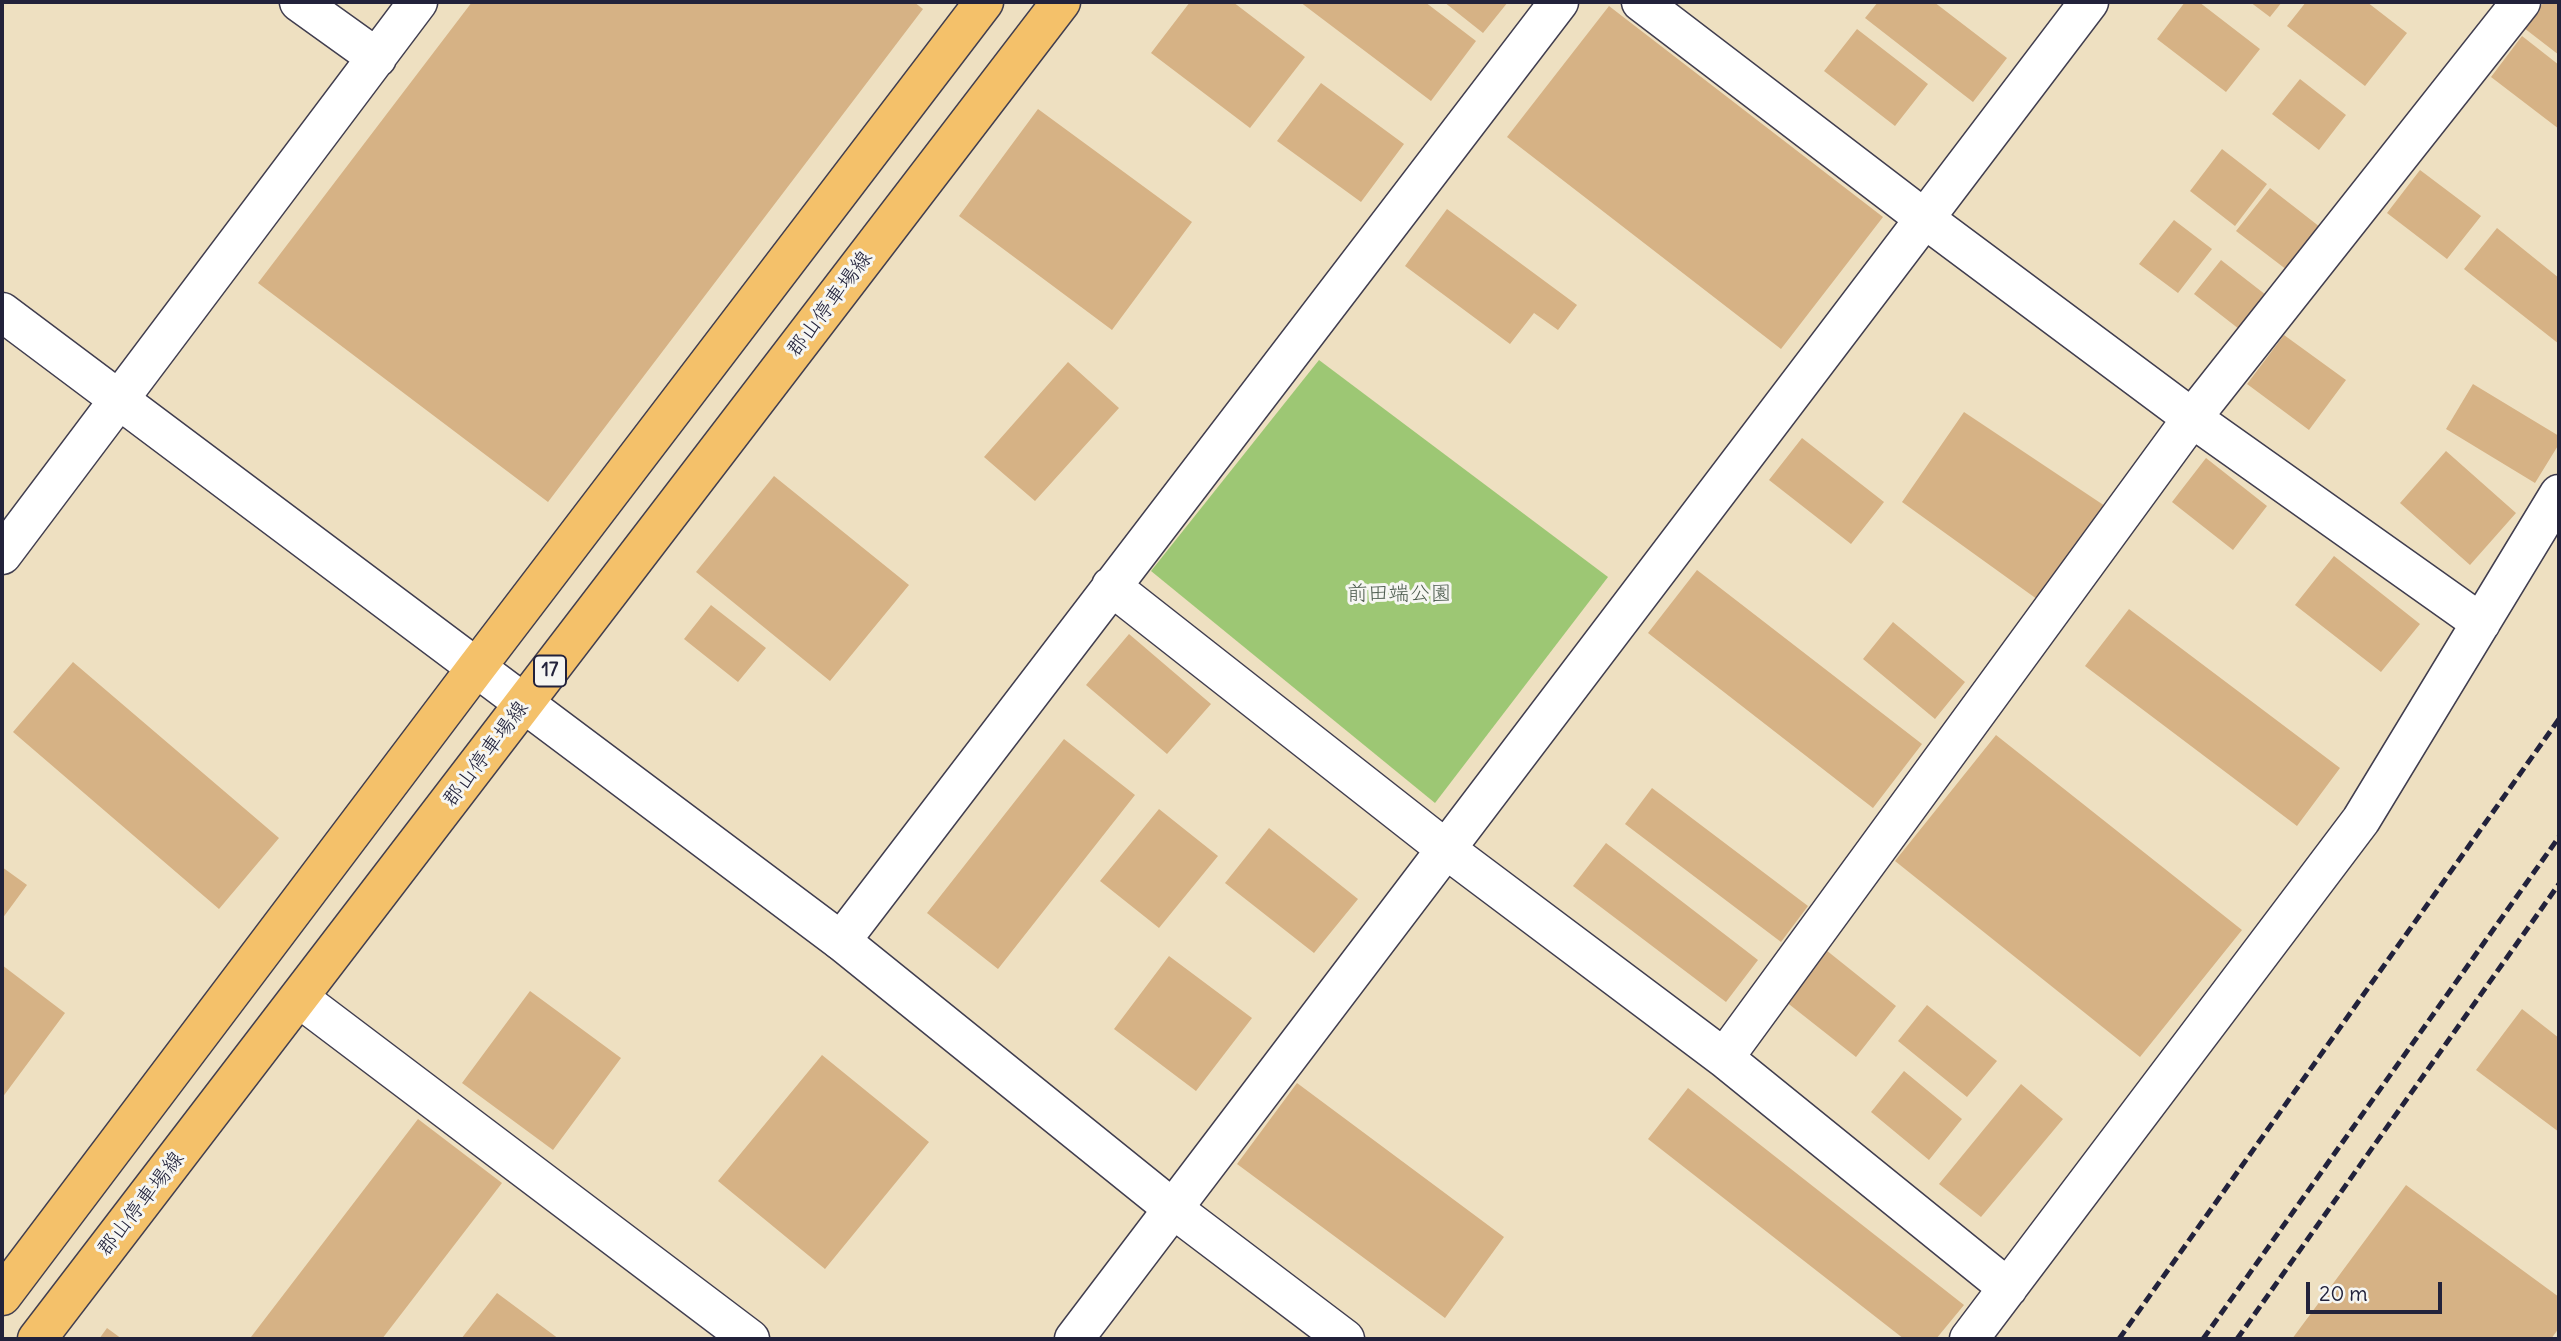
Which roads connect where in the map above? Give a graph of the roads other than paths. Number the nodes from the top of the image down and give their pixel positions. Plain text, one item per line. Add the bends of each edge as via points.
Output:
1 (299, 2) edge
2 (418, 2) edge
3 (984, 2) edge
4 (1061, 2) edge
5 (1559, 2) edge
6 (1641, 2) edge
7 (2090, 2) edge
8 (2521, 2) edge
9 (377, 58) junction
10 (1925, 219) junction
11 (2, 313) edge
12 (119, 400) junction
13 (2192, 418) junction
14 (2559, 494) edge
15 (2, 555) edge
16 (1111, 586) junction
17 (2481, 623) junction
18 (476, 667) junction
19 (524, 704) junction
20 (1447, 850) junction
21 (841, 941) junction
22 (299, 998) junction
23 (1724, 1058) junction
24 (1172, 1209) junction
25 (2008, 1288) junction
26 (2, 1296) edge
27 (37, 1339) edge
28 (750, 1339) edge
29 (1074, 1339) edge
30 (1345, 1339) edge
31 (1969, 1339) edge

1 - 9 street
2 - 9 street
3 - 18 main road
4 - 19 main road, 郡山停車場線 / 17
5 - 16 street
6 - 10 street
7 - 10 street
8 - 13 street
9 - 12 street
10 - 13 street
10 - 20 street
11 - 12 street
12 - 15 street
12 - 18 street
13 - 17 street
13 - 23 street
14 - 17 street
16 - 20 street
16 - 21 street
17 - 25 street via 2361,820
18 - 19 street
18 - 26 main road
19 - 21 street
19 - 22 main road, 郡山停車場線 / 17
20 - 23 street
20 - 24 street
21 - 24 street
22 - 27 main road, 郡山停車場線 / 17
22 - 28 street
23 - 25 street
24 - 29 street
24 - 30 street
25 - 31 street

